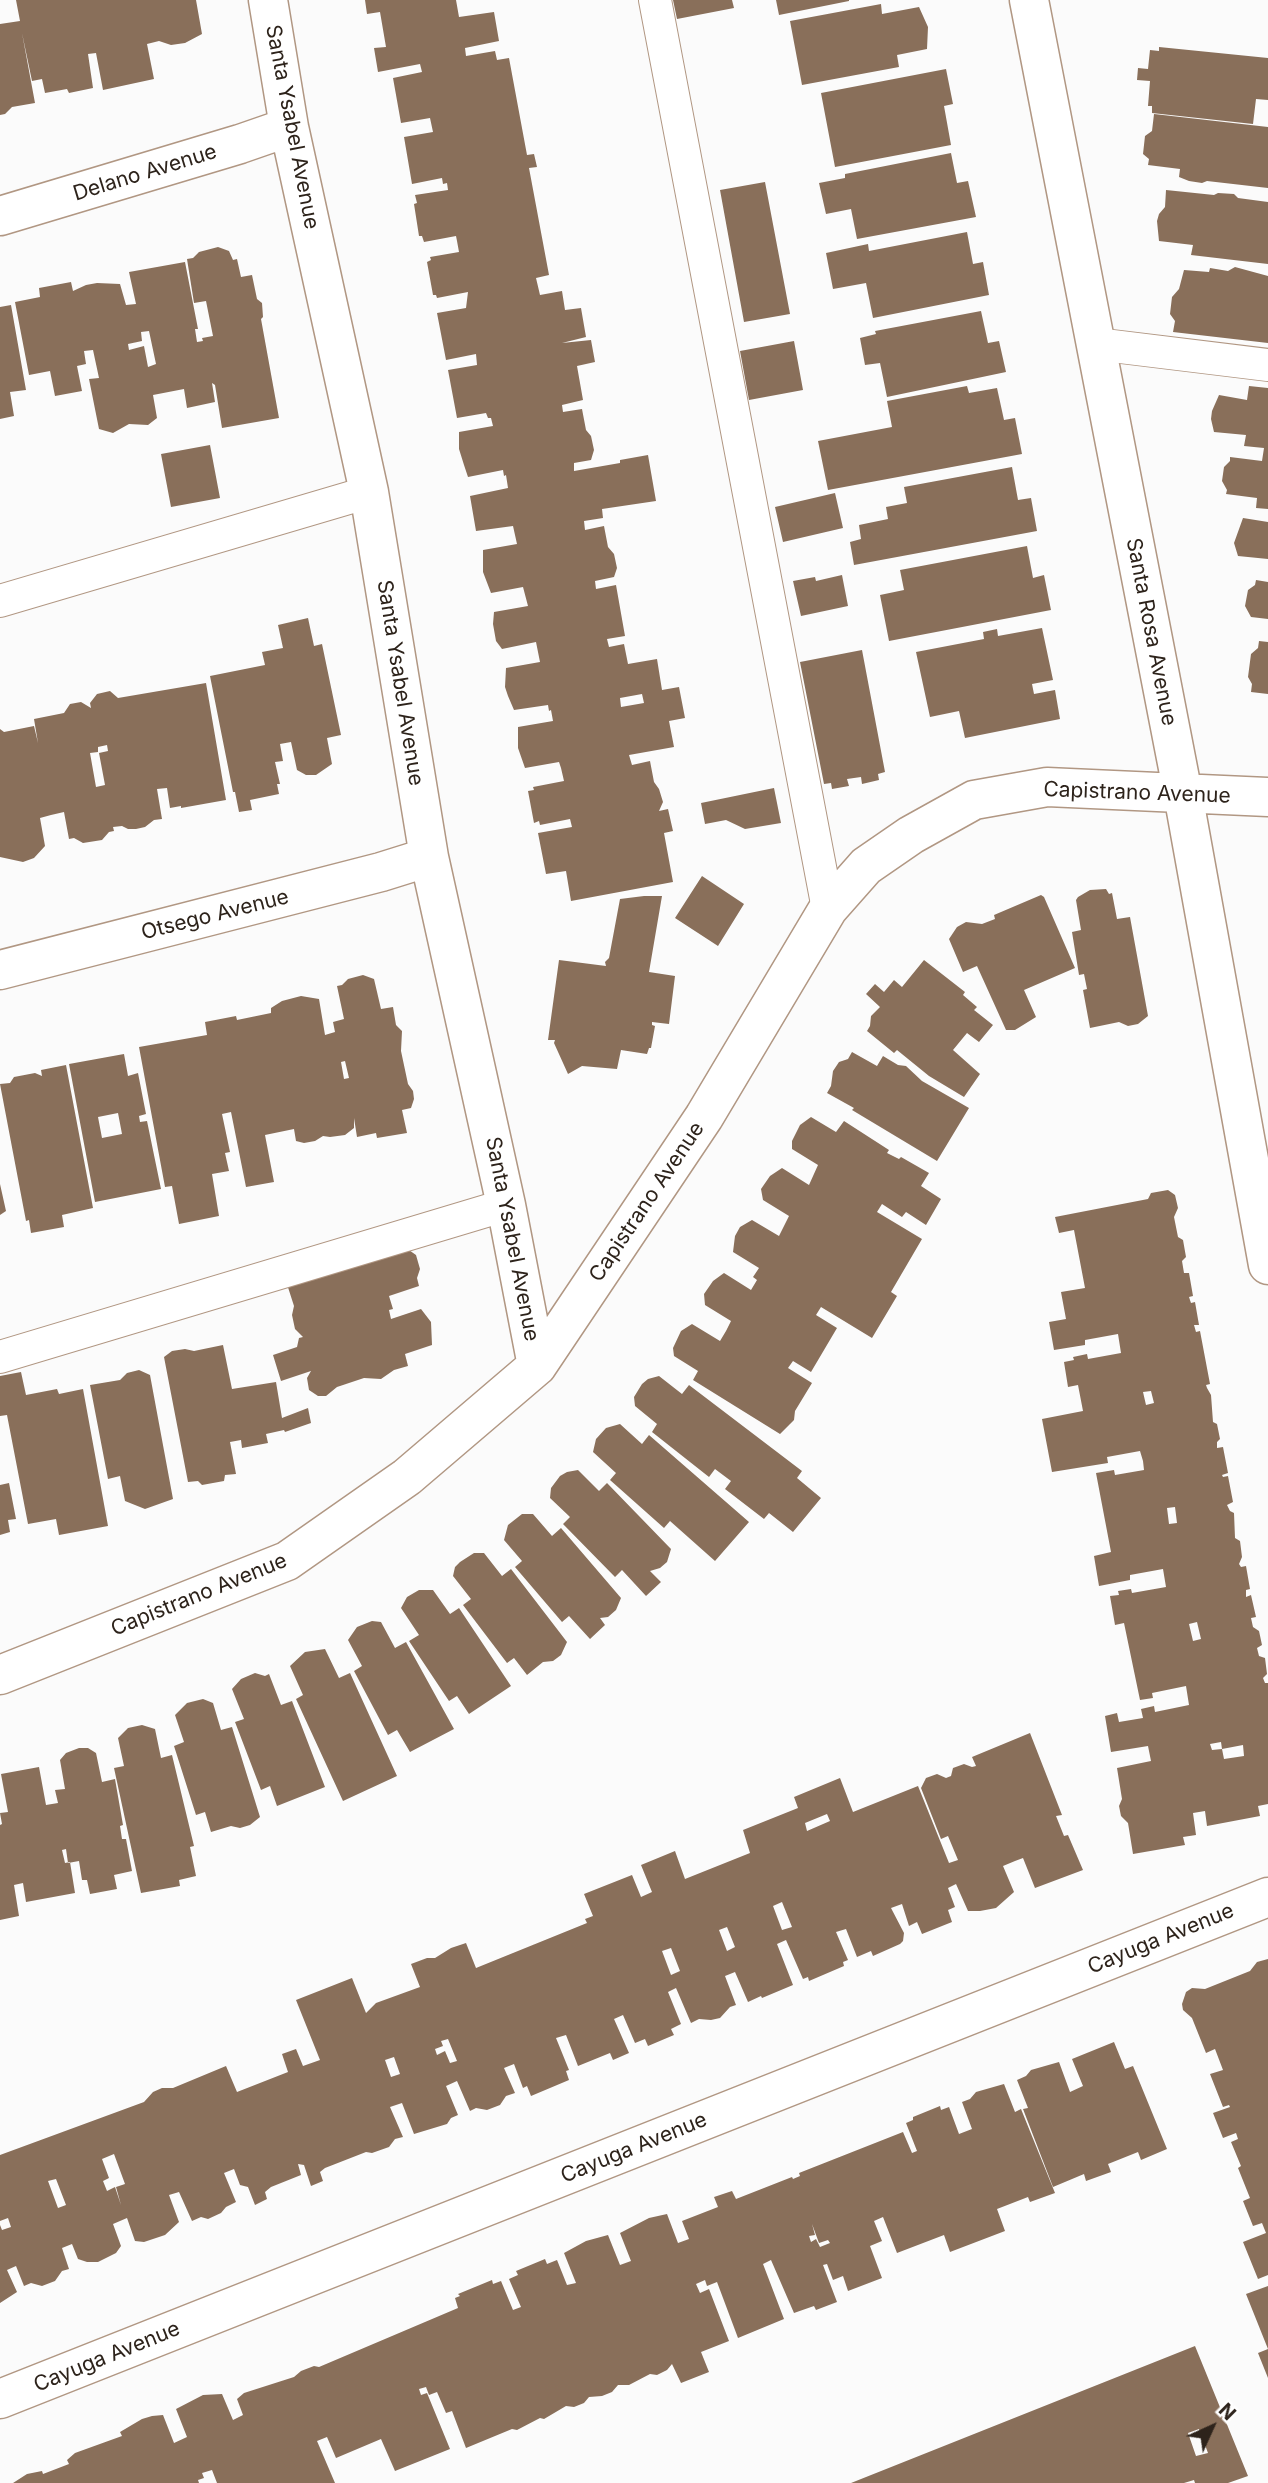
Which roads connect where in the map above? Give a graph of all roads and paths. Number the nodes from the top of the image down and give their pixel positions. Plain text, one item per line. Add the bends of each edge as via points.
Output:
1 (268, 0) edge
2 (655, 0) edge
3 (1029, 0) edge
4 (289, 127) junction
5 (0, 216) edge
6 (1096, 344) junction
7 (1268, 365) edge
8 (369, 492) junction
9 (0, 601) edge
10 (1183, 794) junction
11 (1268, 797) edge
12 (429, 857) junction
13 (828, 909) junction
14 (0, 970) edge
15 (506, 1205) junction
16 (1268, 1265) edge
17 (0, 1357) edge
18 (537, 1366) junction
19 (0, 1675) edge
20 (1268, 1897) edge
21 (0, 2399) edge

1 - 4 street, Santa Ysabel Avenue
2 - 13 lane
3 - 6 street, Santa Rosa Avenue
4 - 5 street, Delano Avenue
4 - 8 street, Santa Ysabel Avenue
6 - 7 lane
6 - 10 street, Santa Rosa Avenue
8 - 9 lane
8 - 12 street, Santa Ysabel Avenue
10 - 11 street, Capistrano Avenue
10 - 13 street, Capistrano Avenue via 1046,787 974,800 866,866
10 - 16 street, Santa Rosa Avenue
12 - 14 street, Otsego Avenue
12 - 15 street, Santa Ysabel Avenue
13 - 18 street, Capistrano Avenue via 704,1116
15 - 17 lane
15 - 18 street, Santa Ysabel Avenue
18 - 19 street, Capistrano Avenue via 407,1477 287,1561
20 - 21 street, Cayuga Avenue

